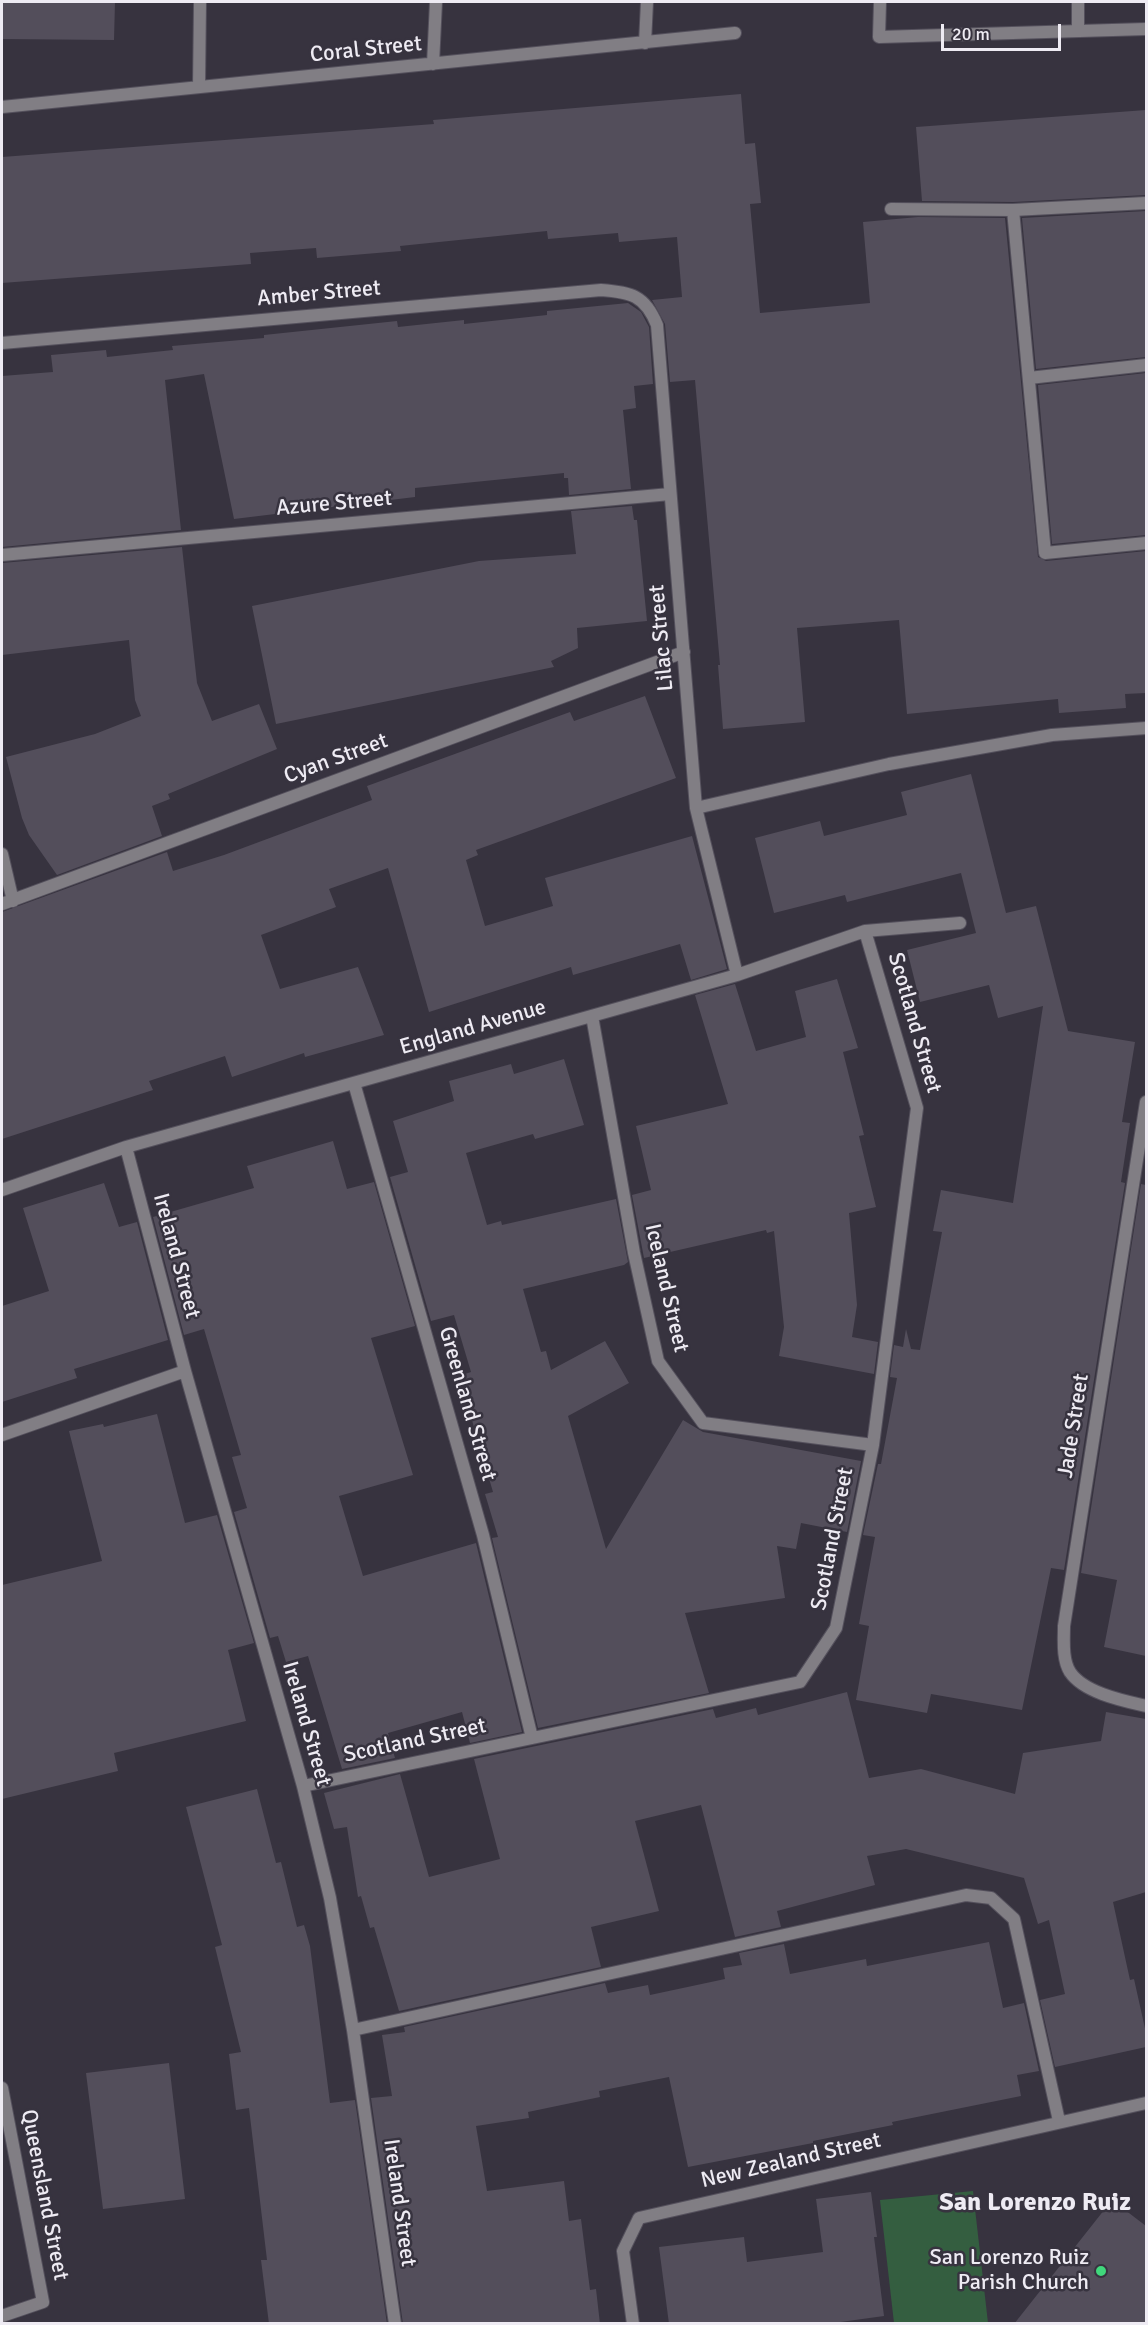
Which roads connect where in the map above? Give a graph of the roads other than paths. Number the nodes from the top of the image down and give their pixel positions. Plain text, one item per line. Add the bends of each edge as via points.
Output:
1 (200, 2) edge
2 (436, 2) edge
3 (647, 2) edge
4 (880, 2) edge
5 (1078, 2) edge
6 (1146, 29) edge
7 (1078, 30) junction
8 (735, 33) dead end
9 (645, 43) junction
10 (433, 64) junction
11 (199, 87) junction
12 (2, 107) edge
13 (1146, 203) edge
14 (891, 209) dead end
15 (1013, 210) junction
16 (639, 298) joint
17 (2, 343) edge
18 (1146, 365) edge
19 (1029, 378) junction
20 (670, 494) junction
21 (1146, 543) edge
22 (2, 555) edge
23 (684, 652) junction
24 (1146, 728) edge
25 (696, 808) junction
26 (2, 854) edge
27 (7, 902) edge
28 (960, 923) dead end
29 (865, 931) junction
30 (738, 975) junction
31 (592, 1016) junction
32 (354, 1083) junction
33 (1146, 1102) edge
34 (126, 1147) junction
35 (2, 1190) edge
36 (185, 1371) junction
37 (2, 1435) edge
38 (873, 1445) junction
39 (1146, 1706) edge
40 (532, 1738) junction
41 (303, 1786) junction
42 (353, 2030) junction
43 (2, 2088) edge
44 (1146, 2103) edge
45 (1059, 2121) junction
46 (2, 2316) edge
47 (395, 2324) edge
48 (633, 2324) edge

1 - 11 street
2 - 10 street
3 - 9 street
4 - 7 street via 879,37
5 - 7 street
6 - 7 street
8 - 9 street, Coral Street
9 - 10 street, Coral Street
10 - 11 street, Coral Street
11 - 12 street, Coral Street
13 - 15 street
14 - 15 street
15 - 19 street
16 - 17 street, Amber Street via 601,290
16 - 20 street, Lilac Street via 651,309 657,325
18 - 19 street
19 - 21 street via 1045,552
20 - 22 street, Azure Street
20 - 23 street, Lilac Street
23 - 25 street, Lilac Street
23 - 27 street, Cyan Street
24 - 25 street via 1052,735 912,760
25 - 30 street, Lilac Street
26 - 27 street
28 - 29 street, England Avenue
29 - 30 street, England Avenue
29 - 38 street, Scotland Street via 917,1108
30 - 31 street, England Avenue
31 - 32 street, England Avenue
31 - 38 street, Iceland Street via 634,1253 658,1361 702,1423
32 - 34 street, England Avenue
32 - 40 street, Greenland Street via 483,1535
33 - 39 street, Jade Street via 1063,1649 1070,1672 1090,1688
34 - 35 street, England Avenue
34 - 36 street, Ireland Street
36 - 37 street
36 - 41 street, Ireland Street
38 - 40 street, Scotland Street via 836,1628 800,1682
40 - 41 street, Scotland Street
41 - 42 street, Ireland Street via 330,1898
42 - 45 street via 966,1895 991,1898 1014,1919
42 - 47 street, Ireland Street
43 - 46 street, Queensland Street via 43,2302
44 - 45 street
45 - 48 street, New Zealand Street via 639,2218 623,2251

